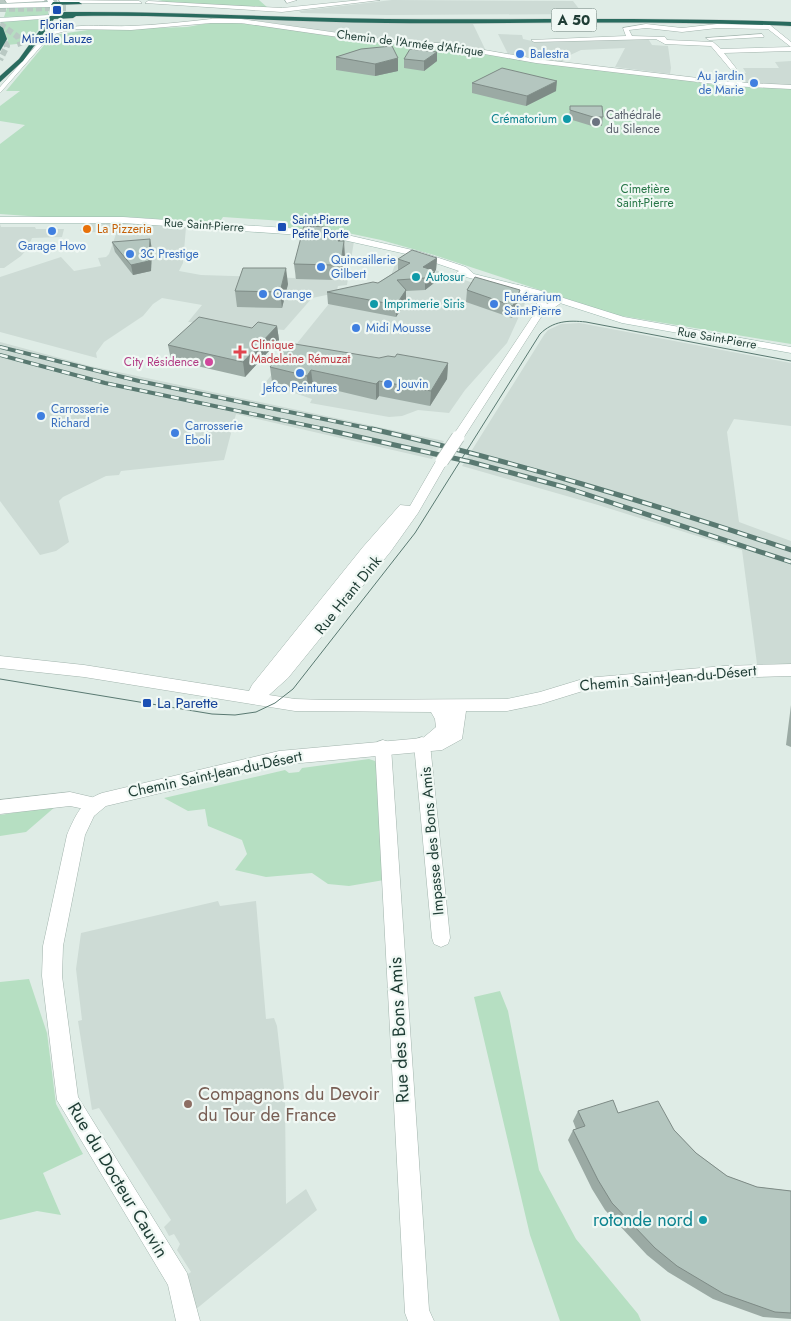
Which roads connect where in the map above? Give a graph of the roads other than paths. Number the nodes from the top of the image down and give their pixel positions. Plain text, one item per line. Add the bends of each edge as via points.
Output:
1 (0, 0) edge
2 (294, 0) edge
3 (377, 0) edge
4 (7, 1) edge
5 (42, 1) edge
6 (64, 1) tunnel mouth
7 (139, 1) edge
8 (151, 1) edge
9 (287, 1) edge
10 (362, 1) edge
11 (51, 2) edge
12 (0, 6) edge
13 (268, 14) junction
14 (52, 17) junction
15 (308, 19) junction
16 (0, 20) edge
17 (791, 22) edge
18 (0, 28) edge
19 (630, 36) junction
20 (782, 36) junction
21 (534, 40) dead end
22 (711, 41) junction
23 (791, 45) edge
24 (22, 46) dead end
25 (0, 49) edge
26 (719, 50) junction
27 (791, 50) edge
28 (0, 74) edge
29 (0, 80) edge
30 (739, 84) junction
31 (791, 87) edge
32 (0, 90) edge
33 (0, 220) edge
34 (515, 287) junction
35 (557, 302) junction
36 (541, 312) junction
37 (791, 350) edge
38 (0, 662) edge
39 (791, 670) edge
40 (250, 698) junction
41 (458, 704) junction
42 (435, 705) junction
43 (425, 744) junction
44 (383, 747) junction
45 (94, 804) junction
46 (0, 807) edge
47 (441, 938) dead end
48 (420, 1317) edge
49 (188, 1321) edge

1 - 12 street
2 - 9 street
3 - 10 street
4 - 5 street
6 - 7 street
7 - 8 street
8 - 10 street via 282,10
11 - 12 street
11 - 13 highway
11 - 14 street
13 - 15 highway, A 50 via 65,11
13 - 17 highway, A 50 via 672,16
14 - 15 highway
14 - 16 street
14 - 29 highway via 21,60
15 - 17 highway, A 50
18 - 25 highway via 4,39
19 - 20 street via 625,29 646,26 682,30 717,26 770,27
19 - 21 street
19 - 22 street via 659,37 664,42
20 - 22 street
20 - 23 street
22 - 26 street
24 - 28 highway
26 - 27 street
26 - 30 street via 740,77
30 - 31 street, Chemin de l'Armée d'Afrique
30 - 32 street, Chemin de l'Armée d'Afrique via 536,61 450,46 379,41 240,21 211,21 139,28 59,30 50,34
33 - 34 street, Rue Saint-Pierre via 123,220 351,237 406,251 424,261
34 - 35 street, Rue Saint-Pierre
34 - 36 street via 540,299
35 - 36 street, Rue Hrant Dink
35 - 37 street, Rue Saint-Pierre via 644,324
36 - 40 street, Rue Hrant Dink, bridge via 432,480 368,550
38 - 40 street via 84,671
39 - 41 street, Chemin Saint-Jean-du-Désert via 724,672 586,684 526,702 494,706
40 - 42 street, Chemin Saint-Jean-du-Désert via 295,705
41 - 42 street, Chemin Saint-Jean-du-Désert
41 - 43 street, Chemin Saint-Jean-du-Désert via 456,734 442,742
42 - 43 street via 443,718 444,730 435,740
43 - 44 street, Chemin Saint-Jean-du-Désert
43 - 47 street, Impasse des Bons Amis
44 - 45 street, Chemin Saint-Jean-du-Désert via 279,758 118,795
44 - 48 street, Rue des Bons Amis
45 - 46 street via 70,799
45 - 49 street, Rue du Docteur Cauvin via 82,817 76,835 53,946 52,976 68,1100 179,1281

